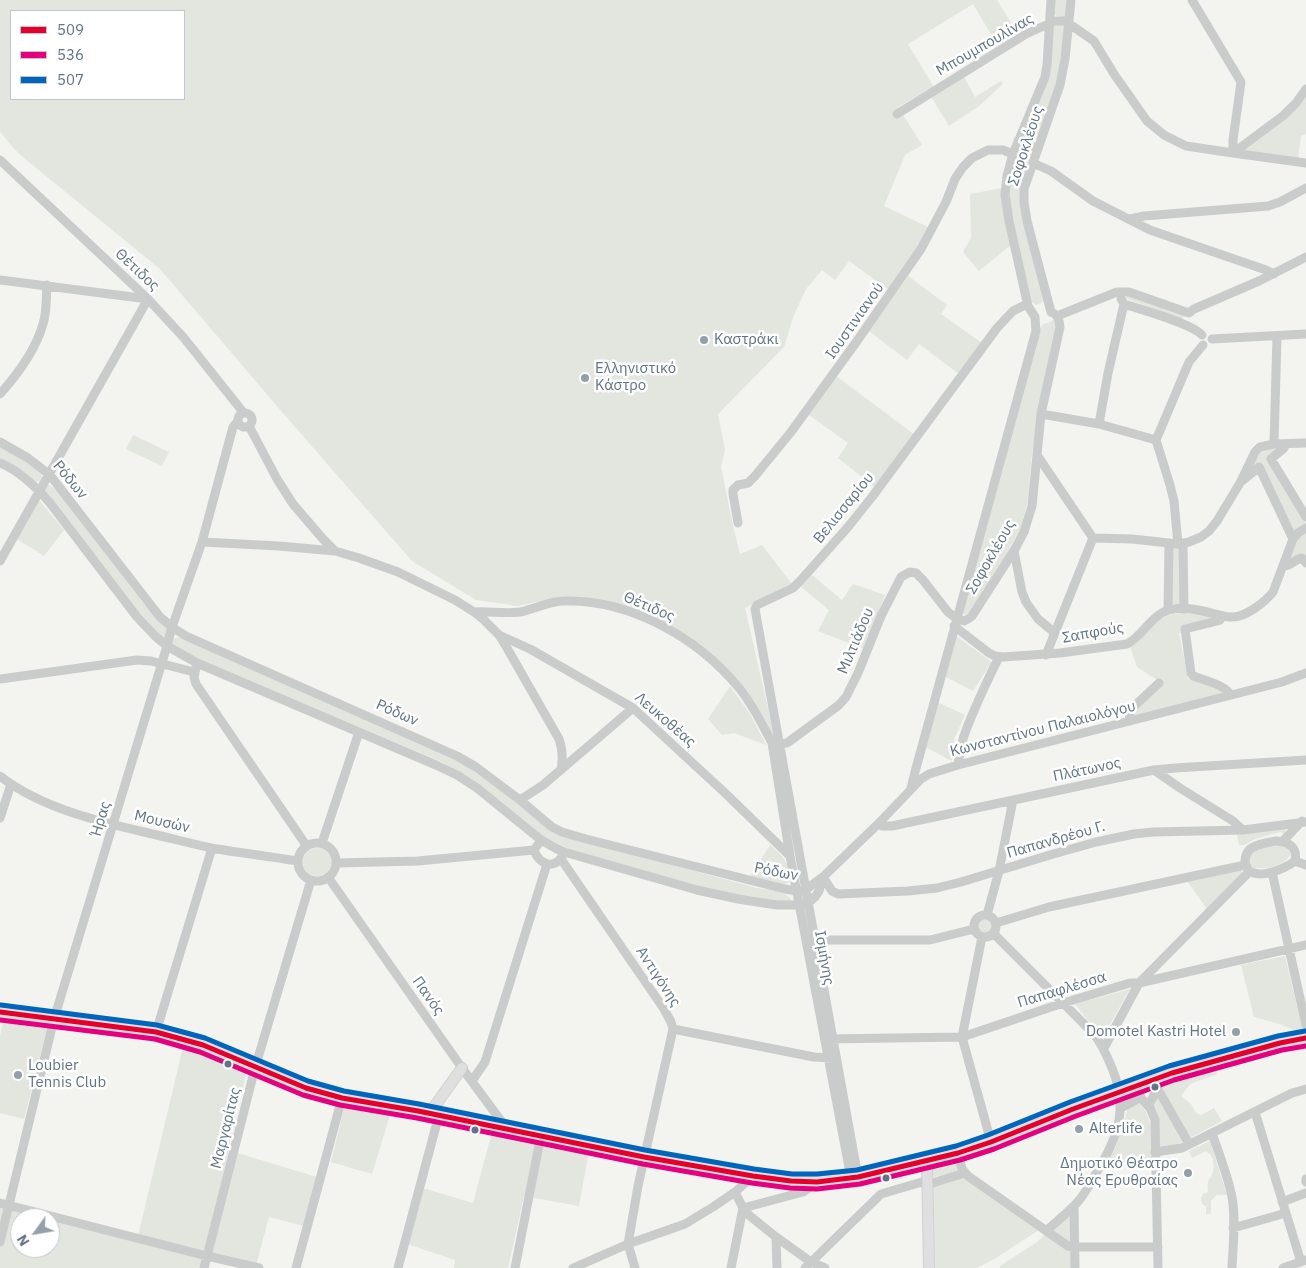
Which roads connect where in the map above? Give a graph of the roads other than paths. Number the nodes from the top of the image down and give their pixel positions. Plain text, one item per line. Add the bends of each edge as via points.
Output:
1 (1052, 0) edge
2 (1071, 0) edge
3 (1192, 0) edge
4 (1050, 23) junction
5 (1069, 24) junction
6 (1306, 88) edge
7 (896, 114) dead end
8 (1018, 141) junction
9 (1038, 149) junction
10 (1232, 153) junction
11 (1013, 154) junction
12 (0, 160) edge
13 (1033, 163) junction
14 (1306, 163) edge
15 (1306, 188) edge
16 (1130, 219) junction
17 (1306, 257) edge
18 (1274, 274) junction
19 (0, 280) edge
20 (47, 285) junction
21 (1117, 292) junction
22 (148, 299) junction
23 (1124, 304) junction
24 (1028, 306) junction
25 (1189, 313) junction
26 (1054, 314) junction
27 (1035, 317) junction
28 (1189, 326) junction
29 (1306, 334) edge
30 (1202, 335) junction
31 (1277, 336) junction
32 (1212, 339) junction
33 (1203, 345) junction
34 (0, 394) edge
35 (243, 412) junction
36 (1041, 414) junction
37 (1099, 424) junction
38 (243, 425) junction
39 (1156, 440) junction
40 (0, 442) edge
41 (1274, 444) junction
42 (1286, 444) junction
43 (1306, 444) edge
44 (1037, 455) junction
45 (0, 463) edge
46 (50, 475) junction
47 (1240, 483) junction
48 (40, 491) junction
49 (1306, 517) edge
50 (738, 523) dead end
51 (1306, 528) edge
52 (1093, 538) junction
53 (1293, 539) junction
54 (202, 542) junction
55 (1177, 544) junction
56 (335, 551) junction
57 (1014, 551) junction
58 (0, 561) edge
59 (1306, 563) edge
60 (1284, 566) junction
61 (1184, 608) junction
62 (1168, 610) junction
63 (474, 612) junction
64 (1222, 616) junction
65 (956, 622) junction
66 (172, 627) junction
67 (1055, 633) junction
68 (499, 635) junction
69 (167, 646) junction
70 (1046, 654) junction
71 (1000, 657) junction
72 (197, 663) junction
73 (162, 665) junction
74 (194, 672) junction
75 (1306, 673) edge
76 (0, 679) edge
77 (1159, 683) dead end
78 (1231, 696) junction
79 (633, 708) junction
80 (1130, 721) junction
81 (359, 732) junction
82 (776, 744) junction
83 (1306, 760) edge
84 (958, 765) junction
85 (560, 770) junction
86 (1154, 770) junction
87 (0, 776) edge
88 (10, 784) junction
89 (911, 788) junction
90 (520, 800) junction
91 (1013, 800) junction
92 (0, 818) edge
93 (1304, 821) edge
94 (878, 824) junction
95 (114, 825) junction
96 (1243, 830) junction
97 (541, 840) junction
98 (1283, 841) junction
99 (322, 843) junction
100 (306, 845) junction
101 (212, 848) junction
102 (534, 850) junction
103 (563, 855) junction
104 (790, 856) junction
105 (297, 861) junction
106 (1295, 861) junction
107 (336, 863) junction
108 (547, 864) junction
109 (1306, 865) edge
110 (1247, 868) junction
111 (999, 870) junction
112 (1272, 872) junction
113 (328, 877) junction
114 (823, 877) junction
115 (311, 880) junction
116 (801, 891) junction
117 (804, 904) junction
118 (987, 915) junction
119 (996, 923) junction
120 (974, 929) junction
121 (994, 934) junction
122 (982, 937) junction
123 (814, 940) junction
124 (1306, 945) edge
125 (1289, 949) junction
126 (1139, 983) junction
127 (1063, 1003) junction
128 (0, 1012) edge
129 (54, 1019) junction
130 (1306, 1025) edge
131 (673, 1029) junction
132 (156, 1032) junction
133 (962, 1037) junction
134 (828, 1038) junction
135 (1306, 1038) edge
136 (1104, 1048) junction
137 (832, 1058) junction
138 (255, 1068) junction
139 (462, 1068) junction
140 (472, 1081) junction
141 (1131, 1087) junction
142 (1306, 1089) edge
143 (1120, 1092) junction
144 (1141, 1097) junction
145 (342, 1098) junction
146 (1148, 1106) junction
147 (1121, 1108) junction
148 (1255, 1112) junction
149 (434, 1115) junction
150 (507, 1129) junction
151 (1212, 1133) junction
152 (541, 1135) junction
153 (992, 1142) junction
154 (1190, 1144) junction
155 (1155, 1152) junction
156 (958, 1153) junction
157 (644, 1156) junction
158 (924, 1161) junction
159 (965, 1173) junction
160 (753, 1176) junction
161 (854, 1178) junction
162 (817, 1182) junction
163 (925, 1183) junction
164 (735, 1192) junction
165 (1306, 1193) edge
166 (1282, 1202) junction
167 (4, 1204) edge
168 (1074, 1206) junction
169 (743, 1208) junction
170 (1286, 1213) junction
171 (1233, 1228) junction
172 (1046, 1231) junction
173 (776, 1237) junction
174 (0, 1242) edge
175 (628, 1244) junction
176 (1158, 1247) junction
177 (1075, 1248) junction
178 (207, 1256) junction
179 (1304, 1261) edge
180 (585, 1265) edge
181 (808, 1265) edge
182 (204, 1268) edge
183 (259, 1268) edge
184 (296, 1268) edge
185 (398, 1268) edge
186 (516, 1268) edge
187 (572, 1268) edge
188 (635, 1268) edge
189 (731, 1268) edge
190 (777, 1268) edge
191 (825, 1268) edge
192 (922, 1268) edge
193 (929, 1268) edge
194 (1075, 1268) edge
195 (1158, 1268) edge
196 (1232, 1268) edge
197 (1283, 1268) edge

1 - 4 street, Σοφοκλέους
2 - 5 street, Σοφοκλέους
3 - 10 street via 1241,82
4 - 5 street, Μπουμπουλίνας via 1065,21
4 - 7 street, Μπουμπουλίνας via 1026,34
4 - 8 street, Σοφοκλέους via 1045,78
5 - 9 street, Σοφοκλέους via 1060,86
5 - 10 street via 1094,42 1138,109 1156,129 1186,146
6 - 10 street via 1284,115
8 - 9 street
8 - 11 street, Σοφοκλέους
9 - 13 street, Σοφοκλέους
10 - 14 street
11 - 24 street, Σοφοκλέους via 1005,194
11 - 50 street, Ιουστινιανού via 988,150 963,167 921,249 857,341 771,457 750,482 733,490
12 - 22 street, Θέτιδος
13 - 16 street via 1051,171 1093,201
13 - 26 street, Σοφοκλέους via 1026,182 1024,202
15 - 16 street via 1268,206
16 - 18 street via 1150,230
17 - 18 street
18 - 25 street
19 - 20 street
20 - 22 street
20 - 34 street via 44,322 38,337 24,364
21 - 23 street
21 - 25 street via 1129,292
21 - 26 street
22 - 35 street, Θέτιδος
22 - 46 street
23 - 28 street
23 - 37 street
24 - 27 street, Σοφοκλέους
24 - 82 street, Βελισσαρίου via 1016,309 997,328 872,497 799,583 755,607
25 - 28 street
26 - 27 street
26 - 36 street, Σοφοκλέους via 1060,324 1059,335
27 - 65 street, Σοφοκλέους via 1036,331
28 - 30 street
29 - 31 street
30 - 32 street via 1208,334
30 - 33 street
31 - 32 street
31 - 41 street
32 - 33 street via 1210,345
33 - 39 street via 1189,362
35 - 38 street, Ήρας via 239,415
35 - 38 street, Θέτιδος via 251,416 252,421
36 - 37 street
36 - 44 street, Σοφοκλέους
37 - 39 street
38 - 54 street, Ήρας via 233,427
38 - 56 street via 293,504
39 - 55 street via 1174,501
40 - 46 street, Ρόδων
41 - 42 street
41 - 47 street via 1260,447 1255,452
42 - 43 street
42 - 49 street via 1271,459
44 - 52 street
44 - 57 street, Σοφοκλέους via 1031,511
45 - 48 street, Ρόδων via 9,466
46 - 48 street
46 - 66 street, Ρόδων via 160,617
47 - 53 street via 1259,467
47 - 55 street via 1209,531 1201,537
48 - 58 street
48 - 69 street, Ρόδων via 137,617
51 - 53 street
52 - 55 street
52 - 67 street
53 - 60 street, Σαπφούς
54 - 56 street
54 - 66 street, Ήρας
55 - 61 street
55 - 62 street
56 - 63 street via 398,572
57 - 65 street, Σοφοκλέους via 972,616
57 - 67 street via 1026,602 1038,620
59 - 60 street via 1300,558
60 - 64 street, Σαπφούς via 1273,592 1264,602 1237,616
61 - 62 street, Σαπφούς
61 - 64 street, Σαπφούς
62 - 70 street, Σαπφούς via 1128,643
63 - 68 street
63 - 82 street, Θέτιδος via 522,611 557,601 591,602 662,626 719,666 749,701
64 - 78 street via 1217,622 1185,629 1193,676 1223,687
65 - 71 street, Μιλτιάδου via 989,653
65 - 82 street, Μιλτιάδου via 919,575 910,572 900,577 846,697 796,737 787,743
65 - 89 street, Σοφοκλέους
66 - 69 street, Ήρας
66 - 90 street, Ρόδων via 457,756 476,766
67 - 70 street
68 - 79 street, Λευκοθέας via 530,649
68 - 85 street via 559,739 563,759
69 - 72 street, Ρόδων
69 - 73 street, Ήρας
70 - 71 street, Σαπφούς
71 - 84 street via 965,732
72 - 74 street
72 - 81 street, Ρόδων
73 - 74 street
73 - 76 street via 137,660
73 - 95 street, Ήρας
74 - 100 street via 196,684
75 - 78 street, Κωνσταντίνου Παλαιολόγου
77 - 80 street via 1130,710
78 - 80 street, Κωνσταντίνου Παλαιολόγου
79 - 85 street
79 - 104 street, Λευκοθέας
80 - 84 street, Κωνσταντίνου Παλαιολόγου
81 - 97 street, Ρόδων via 457,775
81 - 99 street
82 - 104 street, Ισμήνης
82 - 116 street, Ισμήνης
83 - 86 street, Πλάτωνος
84 - 89 street, Κωνσταντίνου Παλαιολόγου via 929,774
85 - 90 street
86 - 91 street, Πλάτωνος
86 - 96 street via 1233,820
87 - 88 street, Μουσών
88 - 92 street
88 - 95 street, Μουσών via 46,802
89 - 94 street, Κωνσταντίνου Παλαιολόγου
90 - 116 street, Ρόδων via 562,832 772,887
91 - 94 street, Πλάτωνος via 892,826
91 - 111 street
93 - 96 street, Παπανδρέου Γ.
93 - 98 street
94 - 114 street, Κωνσταντίνου Παλαιολόγου
95 - 101 street, Μουσών
95 - 129 street, Ήρας
96 - 111 street, Παπανδρέου Γ. via 1119,836
97 - 102 street
97 - 103 street, Ρόδων
98 - 106 street via 1294,850
98 - 110 street via 1257,845 1249,850 1245,856
99 - 100 street
99 - 107 street via 335,854
100 - 105 street
101 - 105 street, Μουσών
101 - 132 street
102 - 107 street via 418,861
102 - 108 street
103 - 108 street via 555,864
103 - 117 street, Ρόδων via 697,890 764,903
103 - 131 street, Αντιγόνης via 664,1009
104 - 116 street, Ισμήνης
105 - 115 street via 304,876
106 - 109 street
106 - 112 street
107 - 113 street
108 - 140 street via 485,1062
110 - 112 street via 1255,874
110 - 119 street via 1049,907
110 - 126 street
111 - 114 street, Παπανδρέου Γ. via 937,888 847,894 832,891
111 - 118 street
112 - 125 street
113 - 115 street
113 - 139 street, Πανός
114 - 116 street, Ρόδων
114 - 117 street, Ρόδων via 819,891
115 - 138 street, Μαργαρίτας
116 - 117 street, Ισμήνης
117 - 123 street, Ισμήνης
117 - 134 street, Ισμήνης
118 - 119 street
118 - 120 street via 977,918
119 - 121 street
120 - 122 street
120 - 123 street via 930,940
121 - 122 street
121 - 127 street
122 - 133 street
123 - 134 street, Ισμήνης
124 - 125 street, Παπαφλέσσα
125 - 126 street, Παπαφλέσσα
125 - 130 street
126 - 127 street, Παπαφλέσσα
126 - 136 street
127 - 133 street, Παπαφλέσσα
127 - 136 street
128 - 129 main road
129 - 132 main road
129 - 167 street, Ήρας
131 - 137 street
131 - 157 street, Αντιγόνης
132 - 138 main road via 203,1045
133 - 134 street, Παπαφλέσσα
133 - 153 street
134 - 137 street, Ισμήνης
135 - 141 main road via 1238,1054
136 - 143 street
137 - 161 street, Ισμήνης
138 - 145 main road
138 - 178 street, Μαργαρίτας
139 - 140 street, Πανός
139 - 149 main road
140 - 150 street, Πανός
141 - 143 main road
141 - 144 street
142 - 148 street
143 - 147 street
143 - 153 main road
144 - 146 street
144 - 147 street
145 - 149 main road
145 - 184 street
146 - 154 street via 1159,1090
146 - 155 street via 1155,1120
147 - 168 street via 1111,1147
148 - 151 street
148 - 166 street
149 - 150 main road
149 - 185 street
150 - 152 main road
151 - 154 street
151 - 171 street via 1231,1194
152 - 157 main road
152 - 186 street
153 - 156 main road
154 - 155 street
155 - 176 street
156 - 158 main road
156 - 159 street
157 - 160 main road
157 - 175 street, Αντιγόνης
158 - 161 main road
158 - 163 main road
159 - 163 street
159 - 172 street
160 - 162 main road
160 - 164 street
161 - 162 main road
162 - 169 street via 803,1192
163 - 181 street via 881,1194
163 - 192 main road
163 - 193 main road
164 - 169 street
164 - 175 street via 685,1224
165 - 166 street
166 - 170 street
167 - 174 street, Ήρας
167 - 178 street
168 - 172 street
168 - 177 street
169 - 173 street
169 - 189 street
170 - 171 street
170 - 179 street
171 - 196 street
172 - 177 street
173 - 181 street
173 - 190 street
175 - 180 street
175 - 188 street
176 - 177 street
176 - 195 street
177 - 194 street
178 - 182 street, Μαργαρίτας
178 - 183 street
179 - 197 street
180 - 187 street
181 - 191 street

